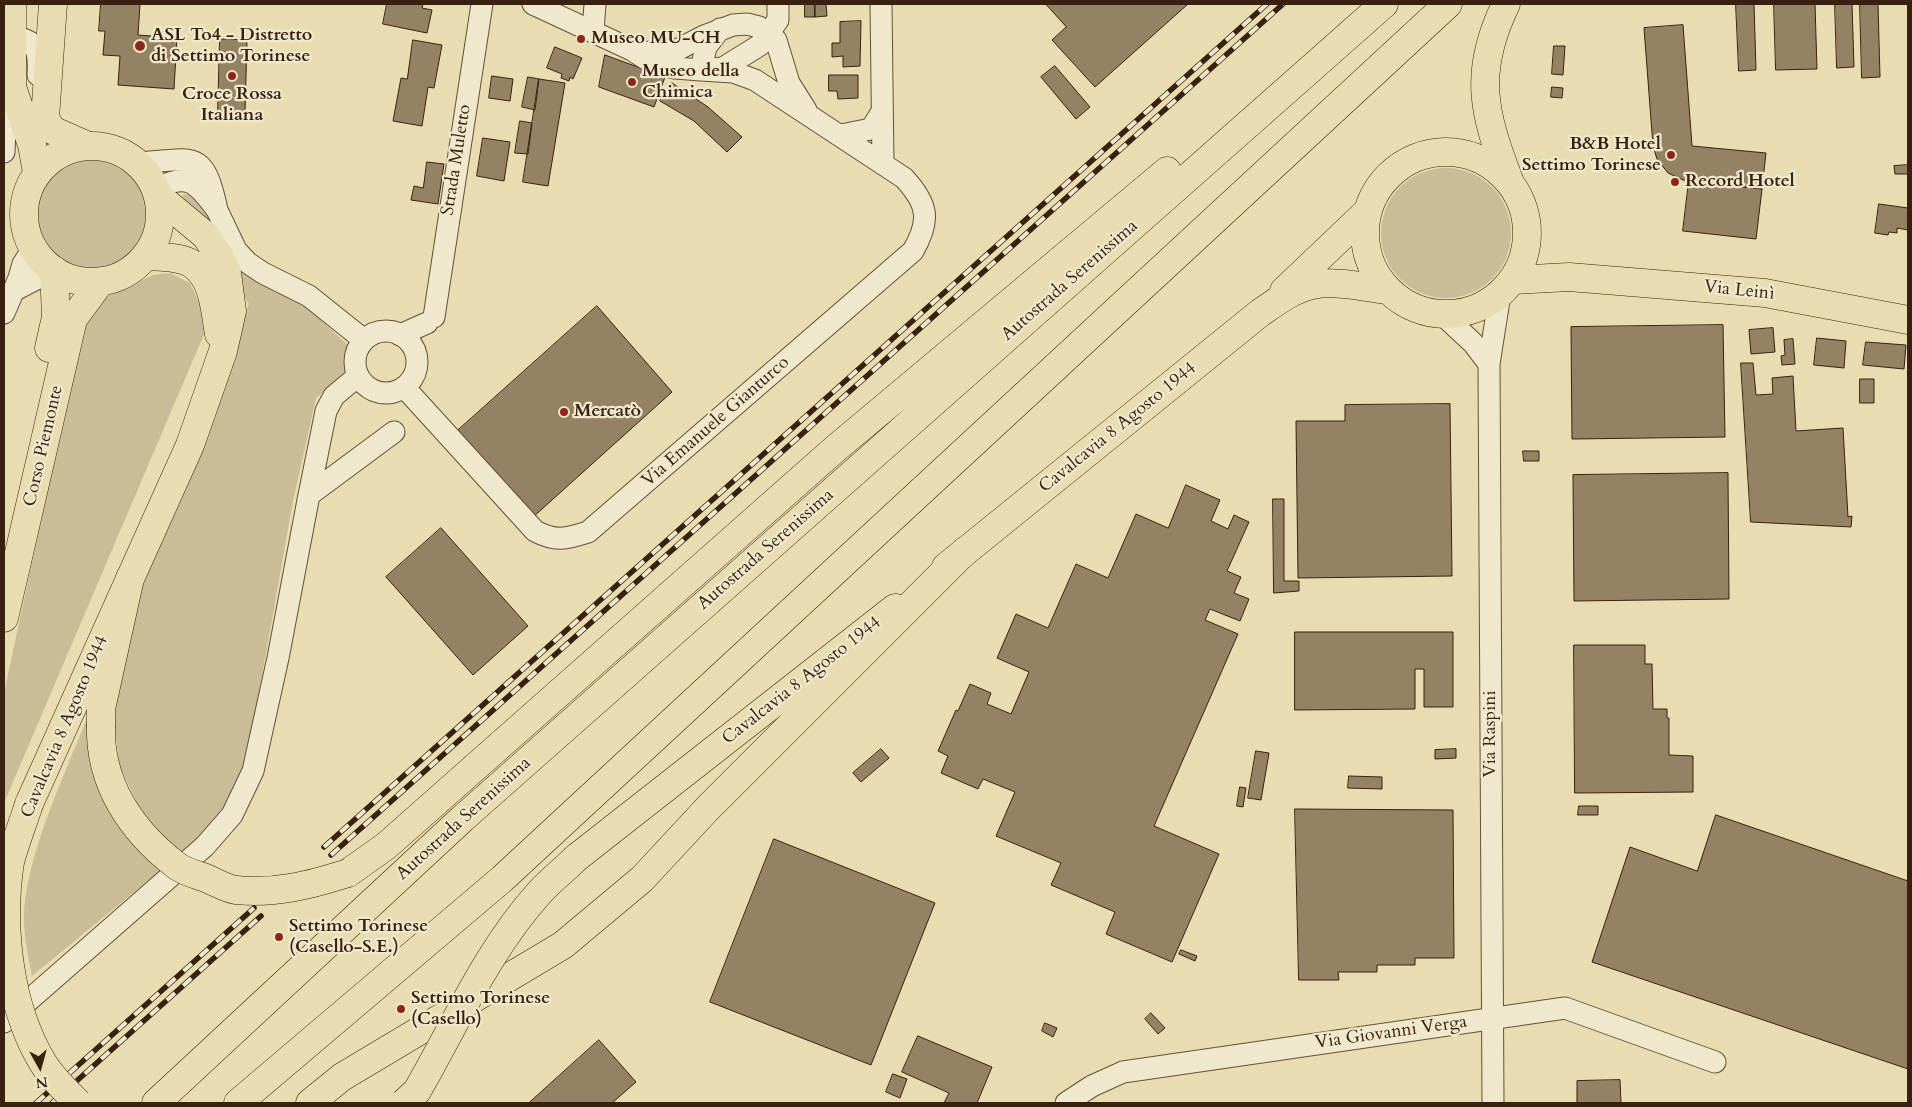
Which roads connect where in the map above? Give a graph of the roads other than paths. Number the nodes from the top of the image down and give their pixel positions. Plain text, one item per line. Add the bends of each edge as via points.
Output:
1 (12, 4) edge
2 (53, 4) edge
3 (482, 4) edge
4 (533, 4) edge
5 (595, 4) edge
6 (778, 4) edge
7 (881, 4) edge
8 (1368, 4) edge
9 (1384, 4) edge
10 (1448, 4) edge
11 (1506, 4) edge
12 (720, 29) junction
13 (593, 32) junction
14 (770, 34) junction
15 (8, 36) edge
16 (632, 50) junction
17 (701, 70) junction
18 (4, 108) edge
19 (45, 110) junction
20 (808, 113) junction
21 (880, 113) junction
22 (841, 135) junction
23 (86, 145) junction
24 (4, 152) edge
25 (139, 163) junction
26 (883, 164) junction
27 (37, 172) junction
28 (1509, 180) junction
29 (157, 193) junction
30 (217, 210) junction
31 (1366, 212) junction
32 (1528, 235) junction
33 (32, 248) junction
34 (146, 255) junction
35 (54, 270) junction
36 (1569, 276) junction
37 (101, 281) junction
38 (1506, 287) junction
39 (1387, 290) junction
40 (7, 302) edge
41 (1260, 313) junction
42 (1443, 315) junction
43 (434, 317) dead end
44 (1908, 320) edge
45 (364, 340) junction
46 (223, 350) junction
47 (1489, 364) junction
48 (358, 376) junction
49 (404, 387) junction
50 (394, 432) dead end
51 (309, 495) junction
52 (4, 541) edge
53 (965, 551) junction
54 (130, 578) junction
55 (4, 618) edge
56 (30, 804) junction
57 (4, 839) edge
58 (1493, 1018) junction
59 (4, 1022) edge
60 (1715, 1062) dead end
61 (78, 1103) edge
62 (156, 1103) edge
63 (238, 1103) edge
64 (310, 1103) edge
65 (404, 1103) edge
66 (1066, 1103) edge
67 (1494, 1103) edge

1 - 15 main road
2 - 19 main road
3 - 43 street, Strada Muletto
4 - 13 street
5 - 13 street
6 - 14 street via 778,20
7 - 21 street
8 - 54 main road, bridge via 835,449 386,846 348,872 307,886 272,892 234,890 178,867 145,836 126,812 108,779 100,747 101,709
9 - 62 main road, Autostrada Serenissima via 470,812
10 - 63 main road via 502,880
11 - 28 main road via 1494,28 1485,64 1485,94 1488,119
12 - 14 street via 747,24
12 - 16 street via 664,54
12 - 17 street via 706,47
13 - 16 street
14 - 17 street via 735,62 723,68
14 - 20 street via 776,40 795,96
15 - 19 street via 32,42 37,48 36,95
15 - 27 main road via 12,87 32,145
16 - 17 street via 662,66
17 - 20 street, Via Emanuele Gianturco via 747,76
18 - 24 street
19 - 23 main road via 52,130
20 - 22 street, Via Emanuele Gianturco
21 - 22 street via 871,129
21 - 26 street
22 - 26 street, Via Emanuele Gianturco
23 - 25 main road via 105,146 123,152
23 - 27 main road via 67,150
25 - 29 main road via 151,178
25 - 30 street via 183,159 198,164 207,173
26 - 49 street, Via Emanuele Gianturco via 904,178 922,203 926,219 922,236 913,251 588,532 567,539 548,538 535,531
27 - 33 main road via 28,190 24,209 25,229
28 - 31 main road via 1489,164 1466,154 1440,151 1415,157 1393,170 1376,189
28 - 32 main road via 1526,216
29 - 30 street via 169,182 182,180 193,183
29 - 34 main road via 161,217 156,237
29 - 46 main road, Cavalcavia 8 Agosto 1944 via 206,236 228,272 232,311
30 - 45 street via 236,250 248,263 263,274 309,296
31 - 39 main road via 1364,240 1371,267
31 - 41 main road, Cavalcavia 8 Agosto 1944
32 - 36 main road, Via Leinì via 1547,263
32 - 38 main road via 1523,259
33 - 35 main road
33 - 40 street
34 - 37 main road via 134,268 118,277
34 - 46 main road, Cavalcavia 8 Agosto 1944 via 192,263 202,274 214,301
35 - 37 main road via 84,282
35 - 40 street
35 - 52 main road, Corso Piemonte via 56,317
36 - 38 main road, Via Leinì
36 - 44 main road, Via Leinì via 1765,293
37 - 55 main road, Corso Piemonte via 73,319
38 - 42 main road via 1483,306
38 - 47 street, Via Raspini
39 - 41 main road, Cavalcavia 8 Agosto 1944 via 1312,285 1286,296
39 - 42 main road via 1403,303
41 - 53 main road, Cavalcavia 8 Agosto 1944
42 - 47 street
45 - 48 street via 355,357
45 - 49 street via 381,331 406,340 415,354 415,372
46 - 54 main road, Cavalcavia 8 Agosto 1944 via 190,444
47 - 58 street, Via Raspini
48 - 49 street via 370,389 378,392
48 - 51 street via 334,396 326,411
50 - 51 street
51 - 59 street via 253,771 232,815 205,846
53 - 64 main road via 708,808 642,879 563,946 342,1077
53 - 65 main road, Cavalcavia 8 Agosto 1944, bridge via 576,858 540,893 487,967 417,1091
54 - 56 main road, Cavalcavia 8 Agosto 1944
56 - 57 main road, bridge
56 - 61 main road, Cavalcavia 8 Agosto 1944, bridge via 10,863 4,947 13,990 28,1036 44,1065
58 - 60 street, Via Giovanni Verga via 1565,1008
58 - 66 street, Via Giovanni Verga via 1123,1072 1092,1086
58 - 67 street, Via Raspini

